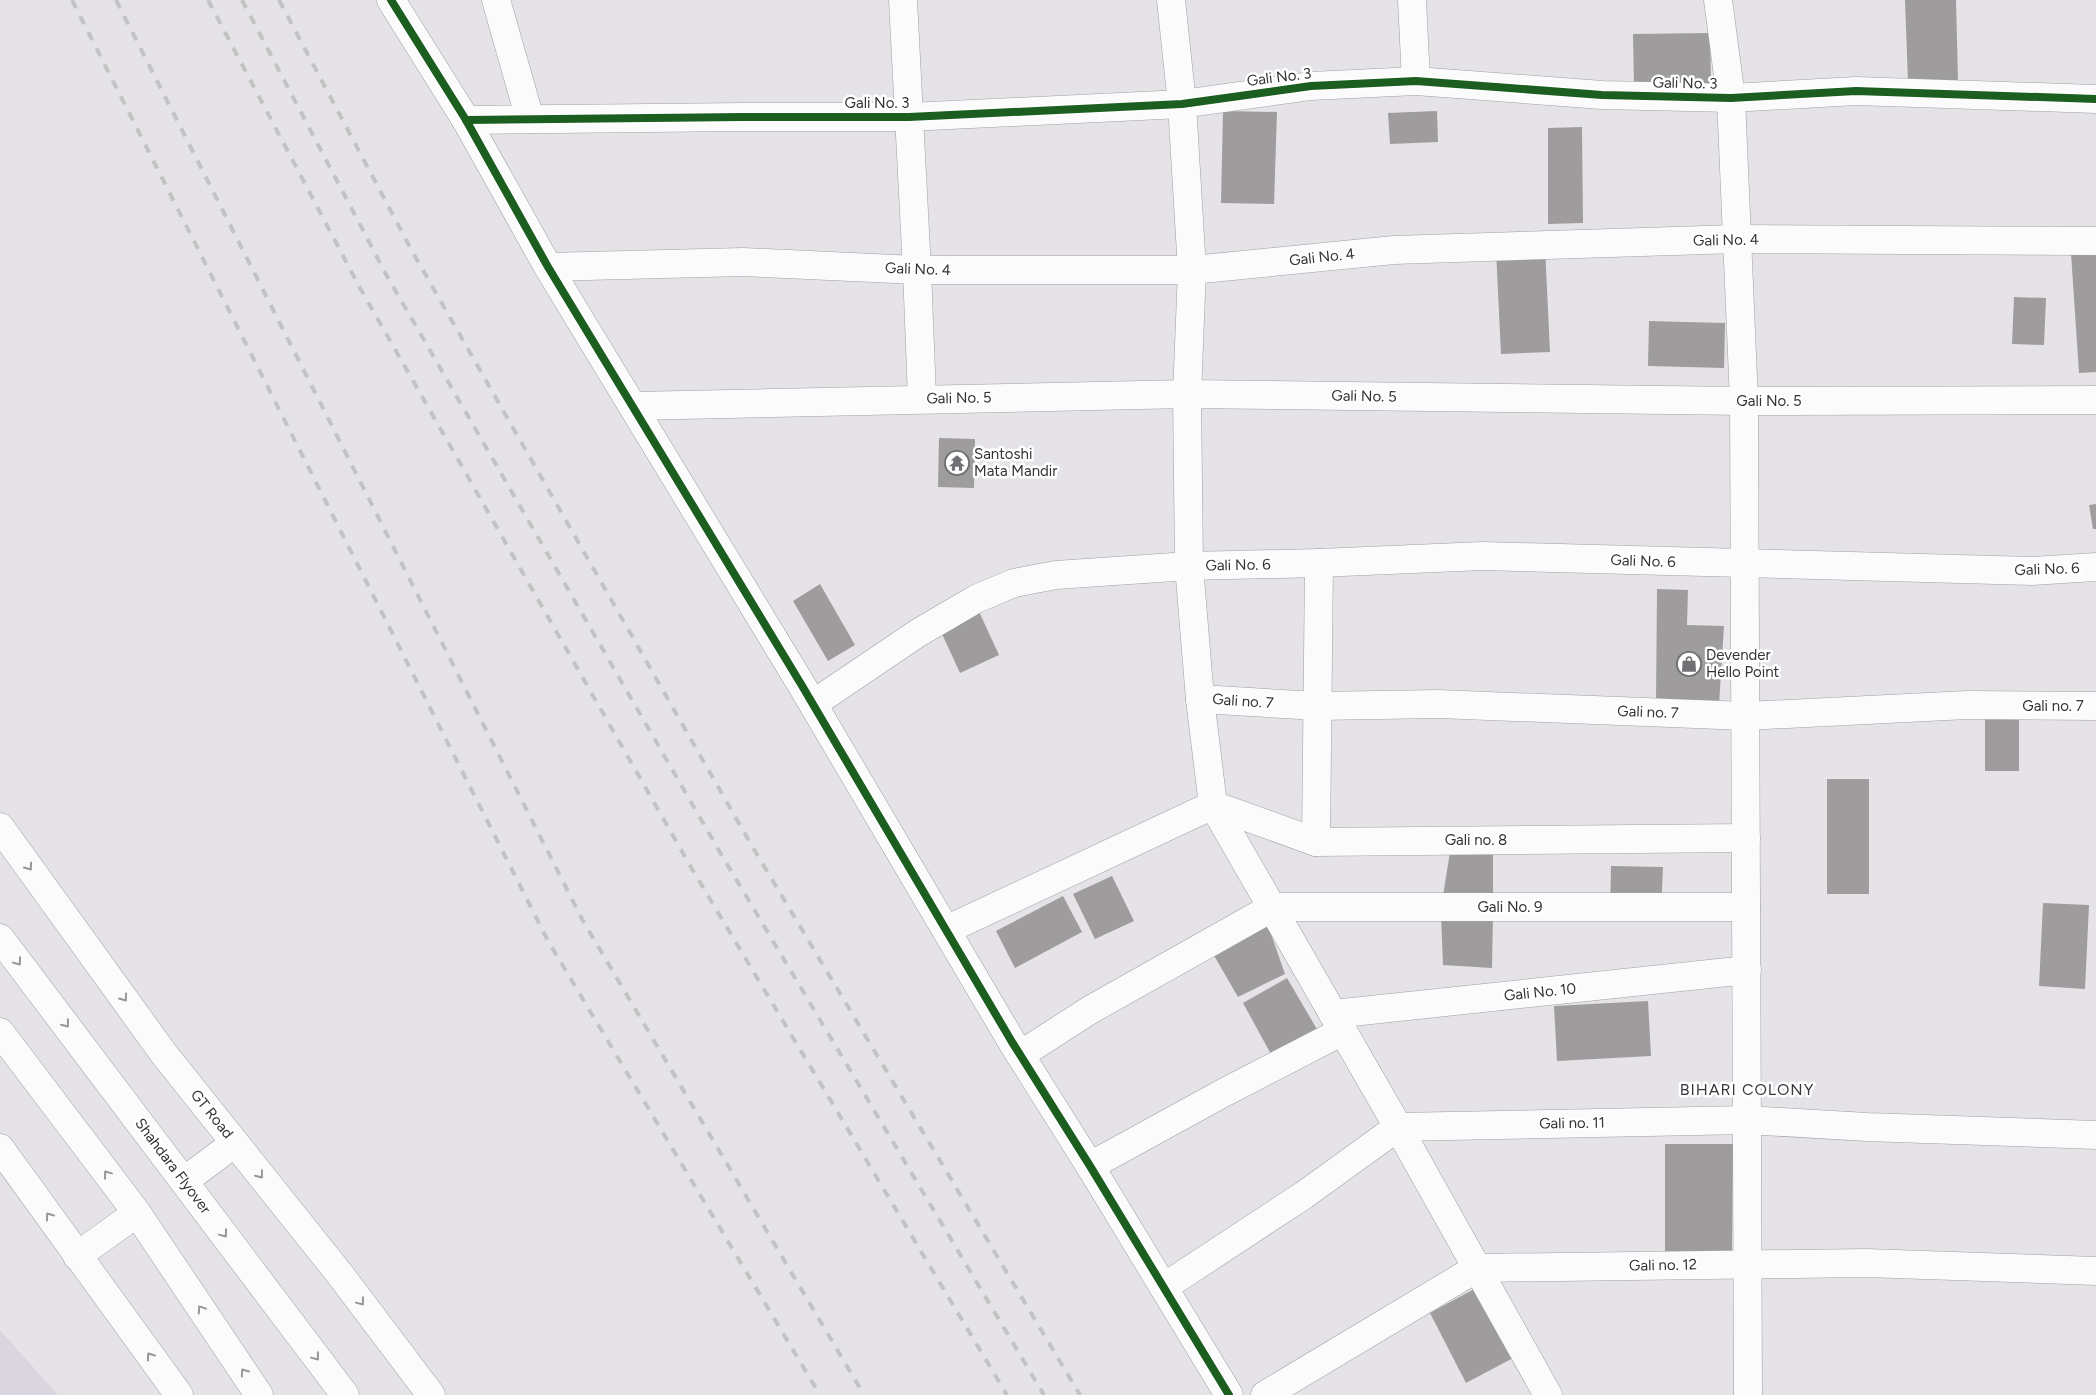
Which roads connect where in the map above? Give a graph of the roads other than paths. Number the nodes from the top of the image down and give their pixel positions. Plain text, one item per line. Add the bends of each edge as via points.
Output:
1 (391, 0) edge
2 (496, 0) edge
3 (903, 0) edge
4 (1171, 0) edge
5 (1412, 0) edge
6 (1718, 0) edge
7 (1416, 81) junction
8 (1731, 98) junction
9 (2096, 99) edge
10 (1182, 104) junction
11 (908, 117) junction
12 (530, 119) junction
13 (466, 120) junction
14 (1737, 239) junction
15 (2096, 241) edge
16 (548, 267) junction
17 (918, 270) junction
18 (1192, 270) junction
19 (1187, 394) junction
20 (922, 398) junction
21 (2096, 400) edge
22 (1744, 401) junction
23 (633, 406) junction
24 (1319, 563) junction
25 (1744, 564) junction
26 (1189, 566) junction
27 (2096, 567) edge
28 (1200, 699) junction
29 (813, 704) junction
30 (1318, 706) junction
31 (2096, 706) edge
32 (1746, 716) junction
33 (1213, 805) junction
34 (0, 828) edge
35 (1746, 838) junction
36 (1316, 842) junction
37 (1273, 907) junction
38 (1746, 907) junction
39 (946, 930) junction
40 (0, 938) edge
41 (1747, 970) junction
42 (1338, 1023) junction
43 (0, 1032) edge
44 (1020, 1055) junction
45 (1746, 1120) junction
46 (1398, 1127) junction
47 (2096, 1135) edge
48 (234, 1143) junction
49 (0, 1148) edge
50 (1090, 1166) junction
51 (184, 1181) junction
52 (136, 1213) junction
53 (77, 1256) junction
54 (1748, 1263) junction
55 (1477, 1268) junction
56 (2096, 1271) edge
57 (1164, 1287) junction
58 (179, 1395) edge
59 (259, 1395) edge
60 (344, 1395) edge
61 (431, 1395) edge
62 (1229, 1395) edge
63 (1264, 1395) edge
64 (1548, 1395) edge
65 (1748, 1395) edge

1 - 13 main road
2 - 12 main road
3 - 11 main road
4 - 10 main road
5 - 7 main road
6 - 8 main road
7 - 8 main road, Gali No. 3 via 1602,95
7 - 10 main road, Gali No. 3 via 1311,86
8 - 9 main road, Gali No. 3 via 1856,91
8 - 14 main road
10 - 11 main road, Gali No. 3
10 - 18 main road
11 - 12 main road, Gali No. 3
11 - 17 main road
12 - 13 main road, Gali No. 3
13 - 16 main road
14 - 15 main road, Gali No. 4
14 - 18 main road, Gali No. 4 via 1394,250
14 - 22 main road
16 - 17 main road, Gali No. 4 via 743,262
16 - 23 main road
17 - 18 main road, Gali No. 4
17 - 20 main road
18 - 19 main road
19 - 20 main road, Gali No. 5
19 - 22 main road, Gali No. 5
19 - 26 main road
20 - 23 main road, Gali No. 5
21 - 22 main road, Gali No. 5
22 - 25 main road
23 - 29 main road
24 - 25 main road, Gali No. 6 via 1483,556
24 - 26 main road, Gali No. 6
24 - 30 main road
25 - 27 main road, Gali No. 6 via 2032,571
25 - 32 main road
26 - 28 main road
26 - 29 main road, Gali No. 6 via 1056,575 1014,583 957,609
28 - 30 main road, Gali no. 7
28 - 33 main road
29 - 39 main road
30 - 32 main road, Gali no. 7 via 1438,704
30 - 36 main road
31 - 32 main road, Gali no. 7 via 1967,705
32 - 35 main road
33 - 36 main road, Gali no. 8
33 - 37 main road
33 - 39 main road
34 -> 48 main road, GT Road via 164,1054
35 - 36 main road, Gali no. 8
35 - 38 main road
37 - 38 main road, Gali No. 9
37 - 42 main road
37 - 44 main road via 1090,1010
38 - 41 main road
39 - 44 main road
40 -> 51 main road, Shahdara Flyover
41 - 42 main road, Gali No. 10
41 - 45 main road
42 - 46 main road
42 - 50 main road via 1225,1092
52 -> 43 main road
44 - 50 main road
45 - 46 main road, Gali no. 11
45 - 47 main road, Gali no. 11
45 - 54 main road
46 - 55 main road
46 - 57 main road via 1304,1195
48 - 51 main road
48 -> 61 main road, GT Road via 342,1277
53 -> 49 main road
50 - 57 main road
51 -> 60 main road, Shahdara Flyover
52 - 53 main road
59 -> 52 main road
58 -> 53 main road
54 - 55 main road, Gali no. 12
54 - 56 main road, Gali no. 12 via 1866,1263
54 - 65 main road
55 - 63 main road, Gali no. 12
55 - 64 main road
57 - 62 main road

